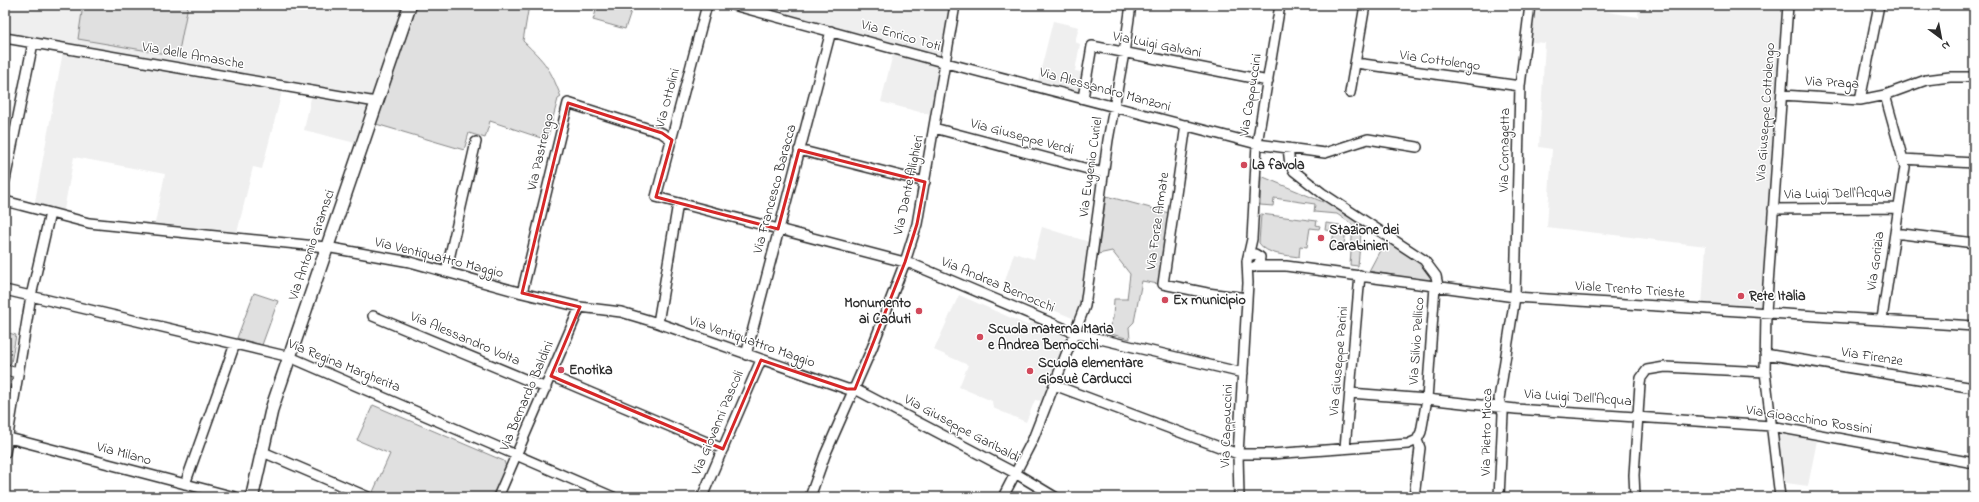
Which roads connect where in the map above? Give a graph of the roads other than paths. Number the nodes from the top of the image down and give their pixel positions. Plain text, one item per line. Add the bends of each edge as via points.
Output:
1 (410, 5) edge
2 (707, 5) edge
3 (733, 5) edge
4 (955, 5) edge
5 (1131, 5) edge
6 (1280, 5) edge
7 (1365, 5) edge
8 (1531, 5) edge
9 (1788, 5) edge
10 (1878, 8) edge
11 (831, 31) junction
12 (5, 38) edge
13 (33, 42) junction
14 (1124, 53) junction
15 (946, 63) junction
16 (1356, 63) junction
17 (1974, 77) edge
18 (1268, 81) junction
19 (1520, 86) junction
20 (1350, 93) dead end
21 (1782, 95) junction
22 (1885, 95) junction
23 (1083, 98) junction
24 (1860, 100) junction
25 (376, 102) junction
26 (1114, 106) junction
27 (1186, 125) junction
28 (934, 128) junction
29 (672, 140) junction
30 (476, 142) dead end
31 (1257, 144) junction
32 (1417, 147) dead end
33 (1288, 148) junction
34 (799, 150) junction
35 (1902, 159) junction
36 (1974, 163) edge
37 (1104, 173) junction
38 (5, 180) edge
39 (925, 182) junction
40 (656, 197) joint
41 (5, 201) edge
42 (678, 203) junction
43 (1898, 208) junction
44 (1773, 209) junction
45 (50, 213) junction
46 (778, 229) junction
47 (1895, 233) junction
48 (1974, 243) edge
49 (326, 247) junction
50 (1255, 260) junction
51 (905, 262) junction
52 (446, 272) junction
53 (1360, 275) junction
54 (1437, 286) junction
55 (5, 290) edge
56 (522, 293) junction
57 (31, 296) junction
58 (1515, 297) junction
59 (1247, 298) junction
60 (580, 307) junction
61 (1766, 312) junction
62 (373, 316) dead end
63 (1882, 319) junction
64 (658, 323) junction
65 (1974, 326) edge
66 (1076, 333) junction
67 (235, 344) junction
68 (1765, 354) junction
69 (746, 355) junction
70 (290, 357) junction
71 (761, 360) junction
72 (5, 370) edge
73 (1765, 372) junction
74 (18, 373) junction
75 (1243, 373) junction
76 (551, 376) junction
77 (1054, 385) junction
78 (546, 388) junction
79 (1974, 388) edge
80 (855, 389) junction
81 (1350, 393) junction
82 (1427, 399) junction
83 (1501, 406) junction
84 (1638, 417) junction
85 (1771, 426) junction
86 (7, 438) edge
87 (1417, 440) junction
88 (1345, 448) junction
89 (723, 449) junction
90 (263, 452) junction
91 (5, 453) edge
92 (1238, 454) junction
93 (516, 455) junction
94 (1974, 463) edge
95 (1015, 472) junction
96 (185, 484) junction
97 (354, 494) edge
98 (235, 497) edge
99 (252, 497) edge
100 (368, 497) edge
101 (498, 497) edge
102 (613, 497) edge
103 (702, 497) edge
104 (810, 497) edge
105 (1003, 497) edge
106 (1055, 497) edge
107 (1239, 497) edge
108 (1414, 497) edge
109 (1499, 497) edge
110 (1635, 497) edge
111 (1780, 497) edge

1 - 25 street, Via Antonio Gramsci
2 - 29 street, Via Ottolini
3 - 11 street, Via Enrico Toti
4 - 15 street, Via Dante Alighieri
5 - 14 street, Via Eugenio Curiel
6 - 18 street, Via Cappuccini
7 - 16 street
8 - 19 street, Via Cornagetta
9 - 21 street, Via Giuseppe Cottolengo
10 - 24 street
11 - 15 street, Via Enrico Toti
11 - 34 street, Via Francesco Baracca
12 - 13 street, Via delle Arnasche
13 - 25 street, Via delle Arnasche
13 - 38 street
14 - 18 street, Via Luigi Galvani
14 - 23 street, Via Luigi Galvani via 1092,46
14 - 26 street, Via Eugenio Curiel
15 - 23 street, Via Alessandro Manzoni
15 - 28 street, Via Dante Alighieri
16 - 19 street, Via Cottolengo
16 - 20 street
17 - 22 street, Via Praga via 1926,80
18 - 31 street, Via Cappuccini
19 - 58 street, Via Cornagetta
21 - 24 street, Via Praga
21 - 44 street, Via Giuseppe Cottolengo
22 - 24 street, Via Praga
22 - 35 street, Via Luigi Dell'Acqua
23 - 26 street, Via Alessandro Manzoni
25 - 49 street, Via Antonio Gramsci
26 - 27 street, Via Alessandro Manzoni
26 - 37 street, Via Eugenio Curiel
27 - 31 street, Via Alessandro Manzoni
27 - 59 street, Via Forze Armate via 1163,284
28 - 37 street, Via Giuseppe Verdi
28 - 39 street, Via Dante Alighieri
29 - 40 street, Via Ottolini
29 - 56 street, Via Pastrengo via 662,133 568,102
30 - 52 street
31 - 33 street, Via Alessandro Manzoni
31 - 50 street, Via Cappuccini via 1252,239
32 - 33 street, Via Alessandro Manzoni via 1368,139 1325,153
33 - 54 street via 1290,165 1294,171 1322,193 1424,260 1436,276
34 - 39 street
34 - 46 street, Via Francesco Baracca
35 - 36 street
35 - 43 street, Via Luigi Dell'Acqua via 1904,167
37 - 66 street, Via Eugenio Curiel via 1085,306
39 - 51 street, Via Dante Alighieri via 917,224
40 - 42 street, Via Andrea Bernocchi
41 - 45 street, Via Ventiquattro Maggio
42 - 46 street, Via Andrea Bernocchi
42 - 64 street
43 - 44 street, Via Luigi Dell'Acqua
43 - 47 street, Via Gorizia
44 - 61 street, Via Luigi Dell'Acqua
45 - 49 street, Via Ventiquattro Maggio via 89,223
45 - 57 street
46 - 51 street, Via Andrea Bernocchi
46 - 69 street, Via Francesco Baracca
47 - 48 street
47 - 63 street, Via Gorizia
49 - 52 street, Via Ventiquattro Maggio via 410,262
49 - 70 street, Via Antonio Gramsci
50 - 53 street, Viale Trento Trieste
50 - 59 street, Via Cappuccini via 1248,283
51 - 66 street, Via Andrea Bernocchi
51 - 80 street, Via Dante Alighieri
52 - 56 street, Via Ventiquattro Maggio
53 - 54 street, Viale Trento Trieste
53 - 81 street, Via Giuseppe Parini
54 - 58 street, Viale Trento Trieste
54 - 82 street, Via Silvio Pellico
55 - 57 street, Via Regina Margherita
56 - 60 street, Via Ventiquattro Maggio
57 - 67 street, Via Regina Margherita
57 - 74 street
58 - 61 street, Viale Trento Trieste
58 - 83 street, Via Pietro Micca via 1499,399
59 - 75 street, Via Cappuccini
60 - 64 street, Via Ventiquattro Maggio via 621,312
60 - 76 street, Via Bernardo Baldini
61 - 63 street, Viale Trento Trieste
61 - 68 street, Via Luigi Dell'Acqua
62 - 78 street, Via Alessandro Volta
63 - 65 street, Viale Trento Trieste
64 - 69 street, Via Ventiquattro Maggio
66 - 75 street, Via Andrea Bernocchi
66 - 77 street, Via Eugenio Curiel
67 - 70 street, Via Regina Margherita
67 - 96 street
68 - 73 street, Via Luigi Dell'Acqua
68 - 79 street, Via Firenze
69 - 71 street, Via Ventiquattro Maggio
70 - 90 street, Via Antonio Gramsci via 272,408
70 - 93 street, Via Regina Margherita
71 - 80 street, Via Ventiquattro Maggio via 847,389
71 - 89 street, Via Giovanni Pascoli
72 - 74 street
73 - 84 street, Via Luigi Dell'Acqua via 1665,366 1652,368 1641,378
73 - 85 street
74 - 86 street
75 - 92 street, Via Cappuccini
76 - 78 street, Via Bernardo Baldini
76 - 89 street
77 - 92 street
77 - 95 street, Via Eugenio Curiel via 1033,439
78 - 93 street, Via Bernardo Baldini
80 - 95 street, Via Giuseppe Garibaldi
80 - 104 street, Via Dante Alighieri via 825,455
81 - 82 street, Via Luigi Dell'Acqua
81 - 88 street, Via Giuseppe Parini
82 - 83 street, Via Luigi Dell'Acqua
82 - 87 street
83 - 84 street, Via Luigi Dell'Acqua
83 - 109 street, Via Pietro Micca via 1503,414
84 - 85 street, Via Gioacchino Rossini
84 - 110 street
85 - 94 street, Via Gioacchino Rossini
85 - 111 street
86 - 91 street
86 - 96 street, Via Milano
87 - 88 street via 1408,444
87 - 108 street via 1420,448
88 - 92 street
89 - 103 street, Via Giovanni Pascoli
90 - 97 street
90 - 99 street, Via Antonio Gramsci
92 - 107 street, Via Cappuccini
93 - 101 street, Via Bernardo Baldini
93 - 102 street, Via Regina Margherita
95 - 105 street, Via Eugenio Curiel
95 - 106 street, Via Giuseppe Garibaldi
96 - 98 street, Via Milano
97 - 100 street

